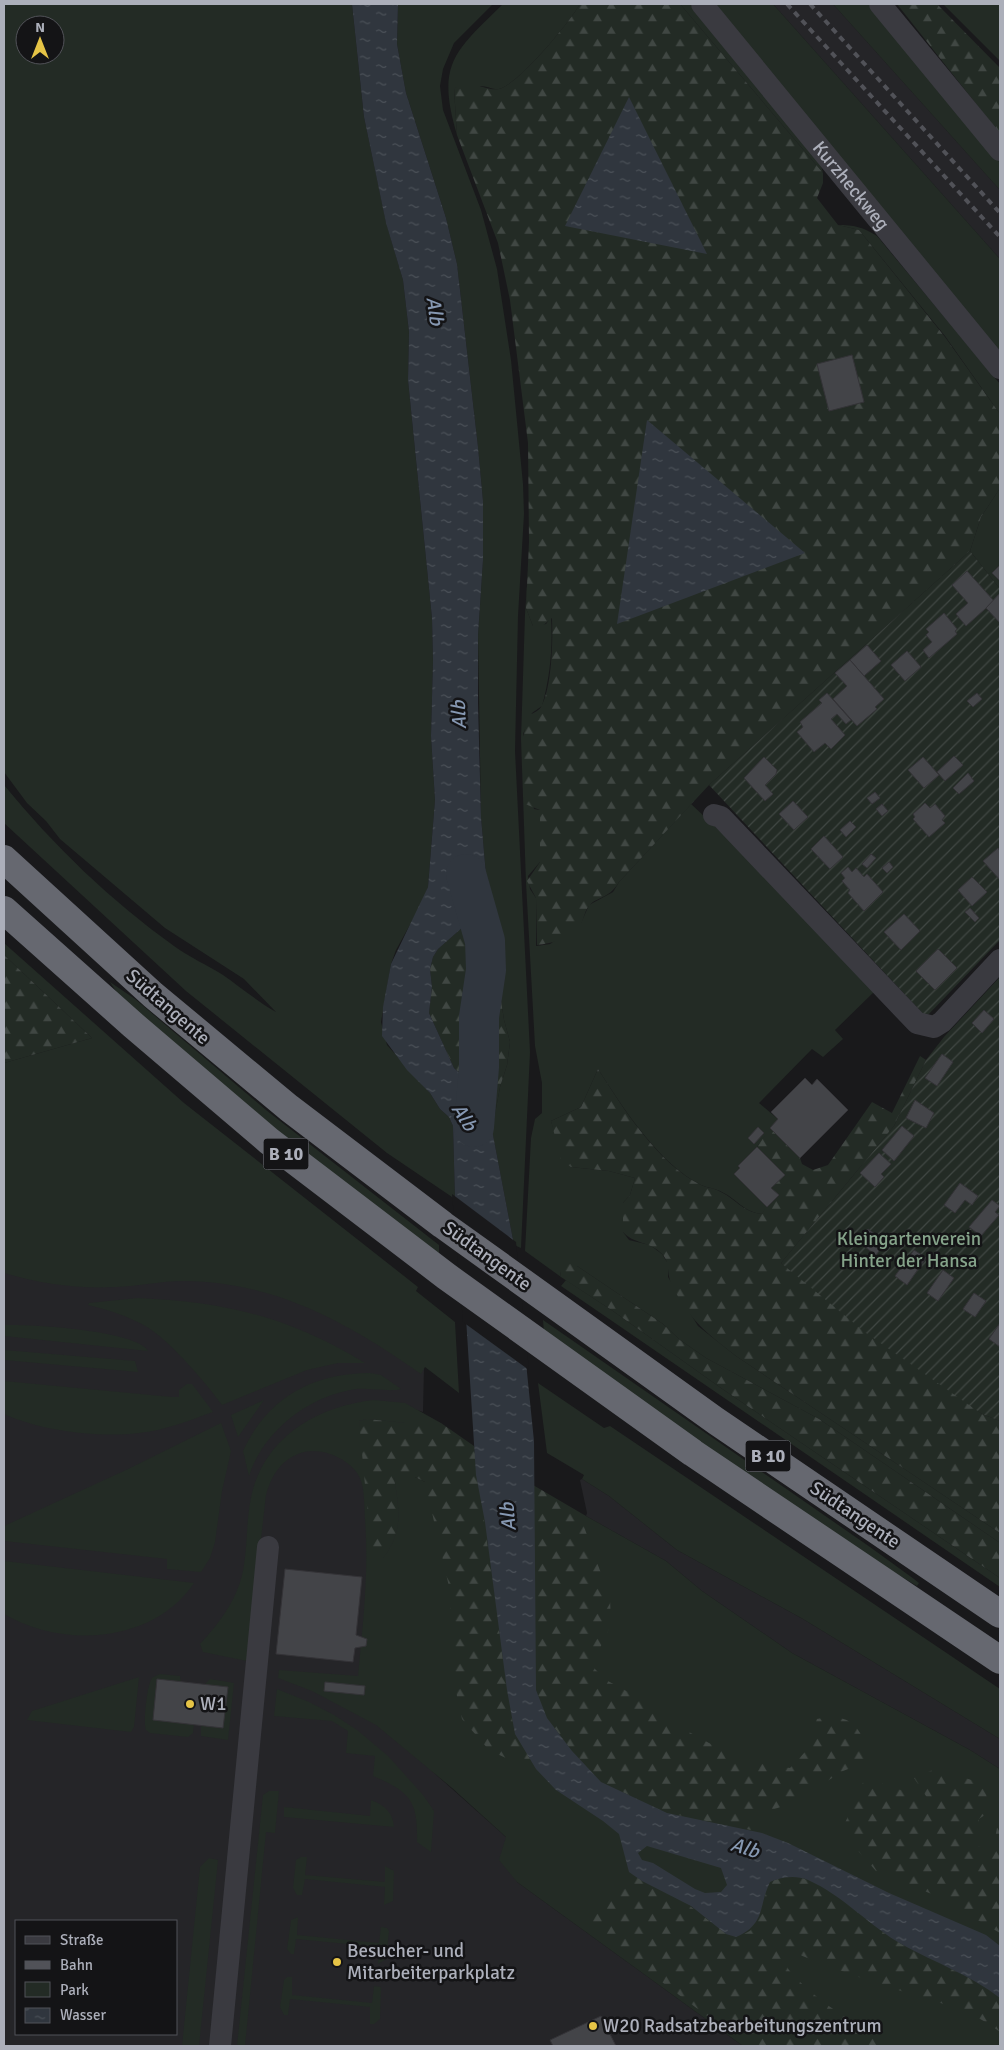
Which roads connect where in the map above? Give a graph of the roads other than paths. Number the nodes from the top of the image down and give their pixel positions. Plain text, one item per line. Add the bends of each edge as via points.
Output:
1 (702, 4) edge
2 (880, 4) edge
3 (1000, 150) edge
4 (1000, 368) edge
5 (714, 815) dead end
6 (4, 859) edge
7 (4, 910) edge
8 (1000, 960) edge
9 (268, 1547) dead end
10 (1000, 1614) edge
11 (1000, 1660) edge
12 (220, 2046) edge

1 - 4 street, Kurzheckweg
2 - 3 street
5 - 8 street via 721,817 917,1023 934,1027 942,1022
6 - 10 highway, Südtangente / B 10 via 153,996 289,1108 443,1225 716,1421
7 - 11 highway, Südtangente / B 10 via 268,1141 446,1276 701,1458
9 - 12 street

